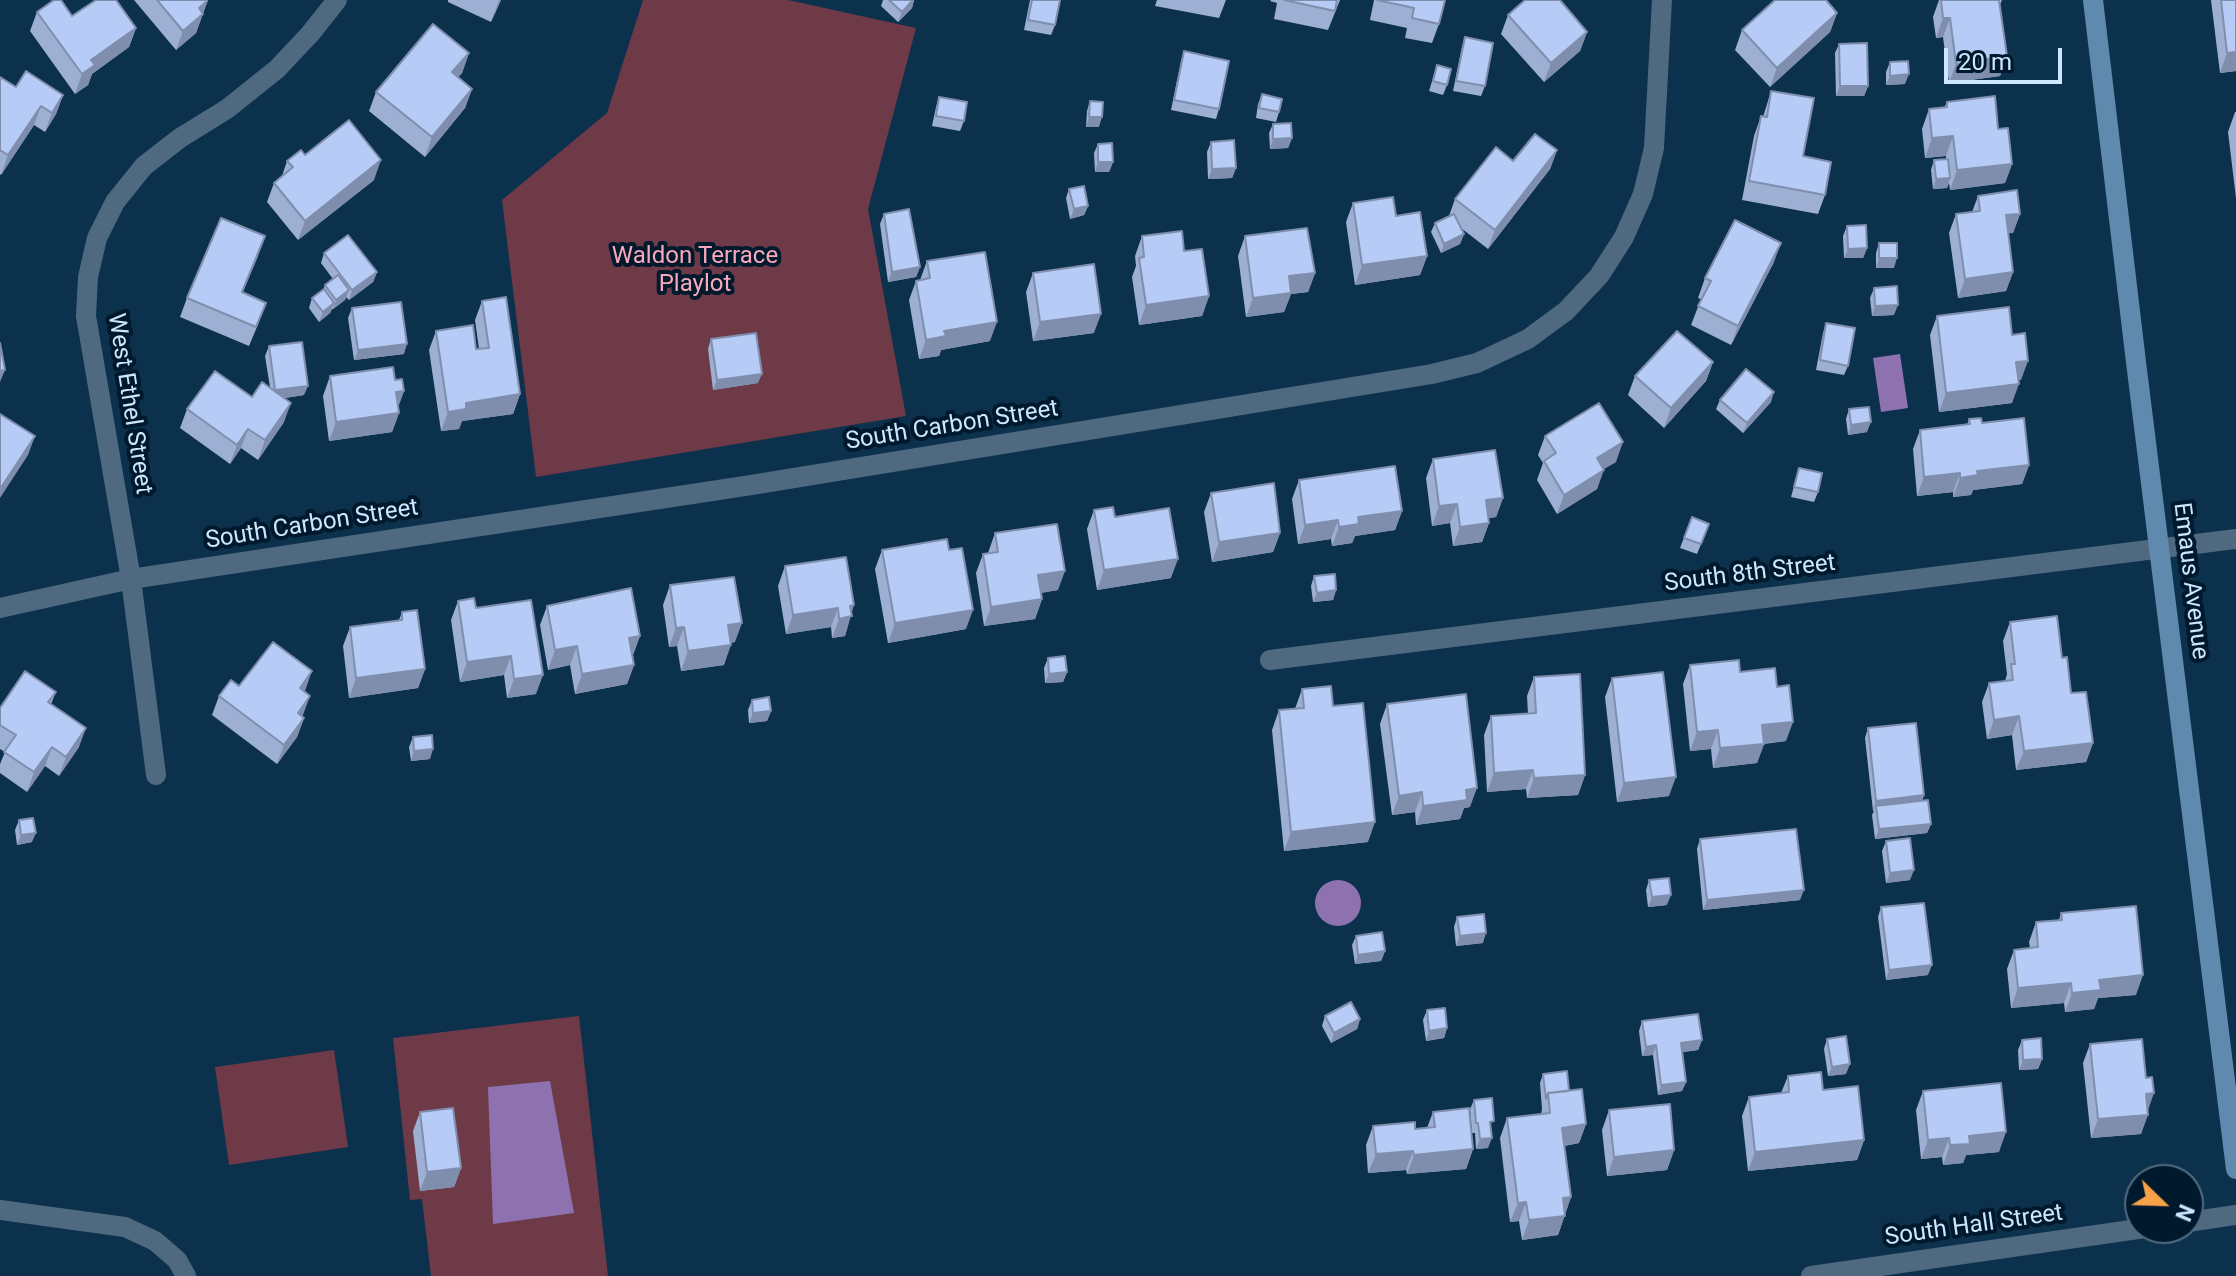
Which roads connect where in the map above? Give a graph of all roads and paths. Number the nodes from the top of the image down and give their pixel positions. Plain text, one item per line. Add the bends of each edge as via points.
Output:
1 (337, 0) edge
2 (1662, 0) edge
3 (2093, 0) edge
4 (2236, 539) edge
5 (2160, 549) junction
6 (131, 579) junction
7 (0, 608) edge
8 (1270, 660) dead end
9 (156, 775) dead end
10 (2236, 1169) edge
11 (0, 1210) edge
12 (2236, 1215) edge
13 (2204, 1220) edge
14 (2124, 1231) edge
15 (186, 1276) edge
16 (1811, 1276) edge

1 - 6 street, West Ethel Street via 277,69 144,166 115,202 97,238 86,316
2 - 6 street, South Carbon Street via 1654,148 1643,194 1624,237 1599,276 1566,311 1528,339 1477,363 745,486
3 - 5 main road, Emaus Avenue
4 - 5 street, South 8th Street
5 - 8 street, South 8th Street
5 - 10 main road, Emaus Avenue
6 - 7 street, South Carbon Street
6 - 9 street, West Ethel Street
11 - 15 street via 125,1227 155,1241
12 - 13 street
14 - 16 street, South Hall Street

